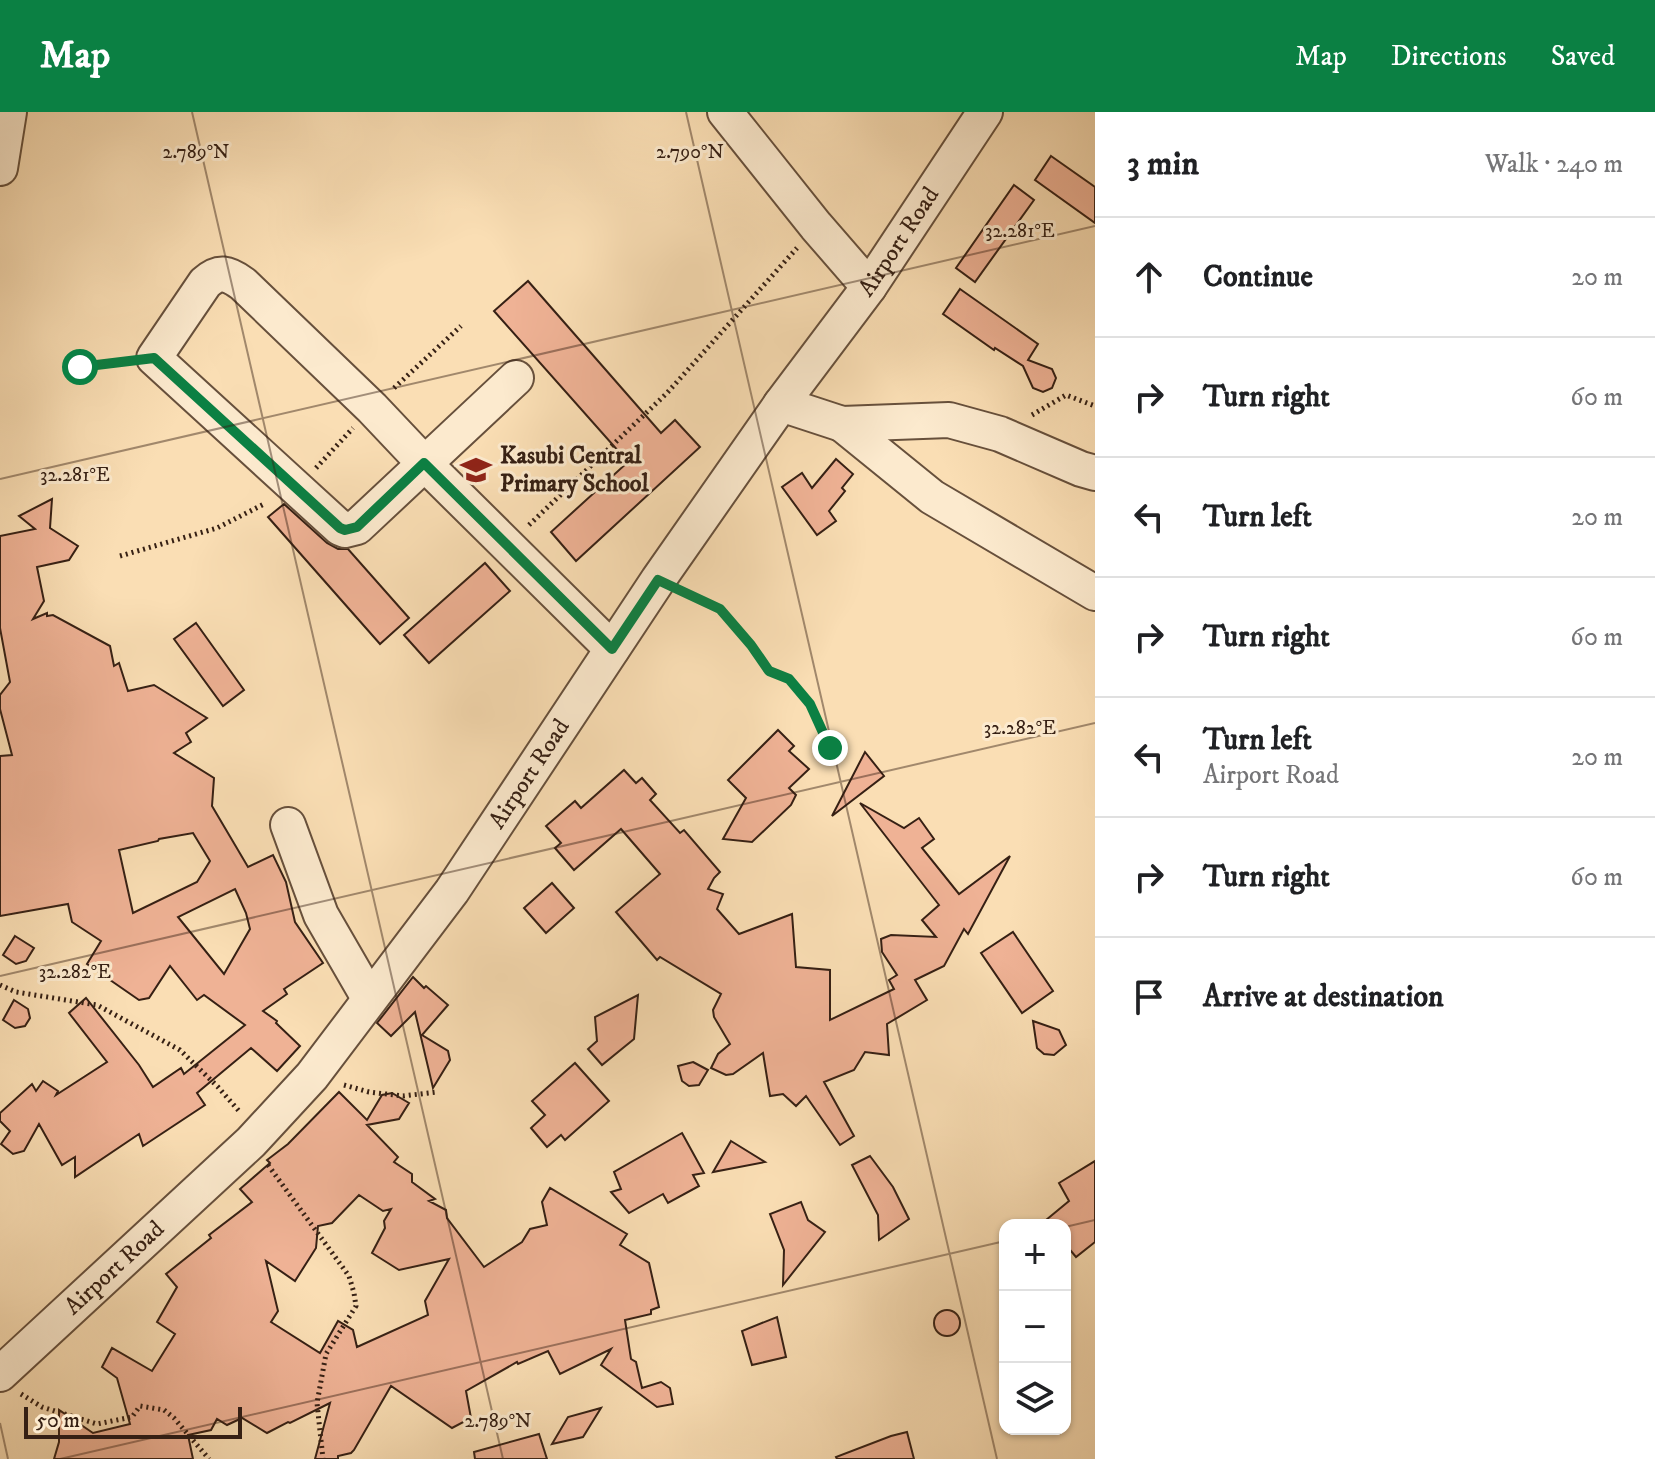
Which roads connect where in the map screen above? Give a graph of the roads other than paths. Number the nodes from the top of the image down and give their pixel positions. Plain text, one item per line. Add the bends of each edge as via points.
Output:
1 (9, 112) edge
2 (725, 112) edge
3 (985, 112) edge
4 (0, 168) edge
5 (869, 287) junction
6 (516, 378) dead end
7 (781, 404) junction
8 (842, 424) junction
9 (424, 463) junction
10 (1095, 473) edge
11 (1095, 593) edge
12 (612, 649) junction
13 (288, 825) dead end
14 (369, 998) junction
15 (5, 1381) edge

1 - 4 street
2 - 5 street
3 - 5 street, Airport Road
5 - 7 street, Airport Road
6 - 9 street
7 - 8 street
7 - 12 street, Airport Road
8 - 10 street via 949,420 1000,434
8 - 11 street via 932,497
9 - 9 street via 231,276 213,276 205,283 154,358 345,530 357,527
9 - 12 street
12 - 14 street, Airport Road via 452,891
13 - 14 street via 321,915
14 - 15 street, Airport Road via 312,1076 255,1138

